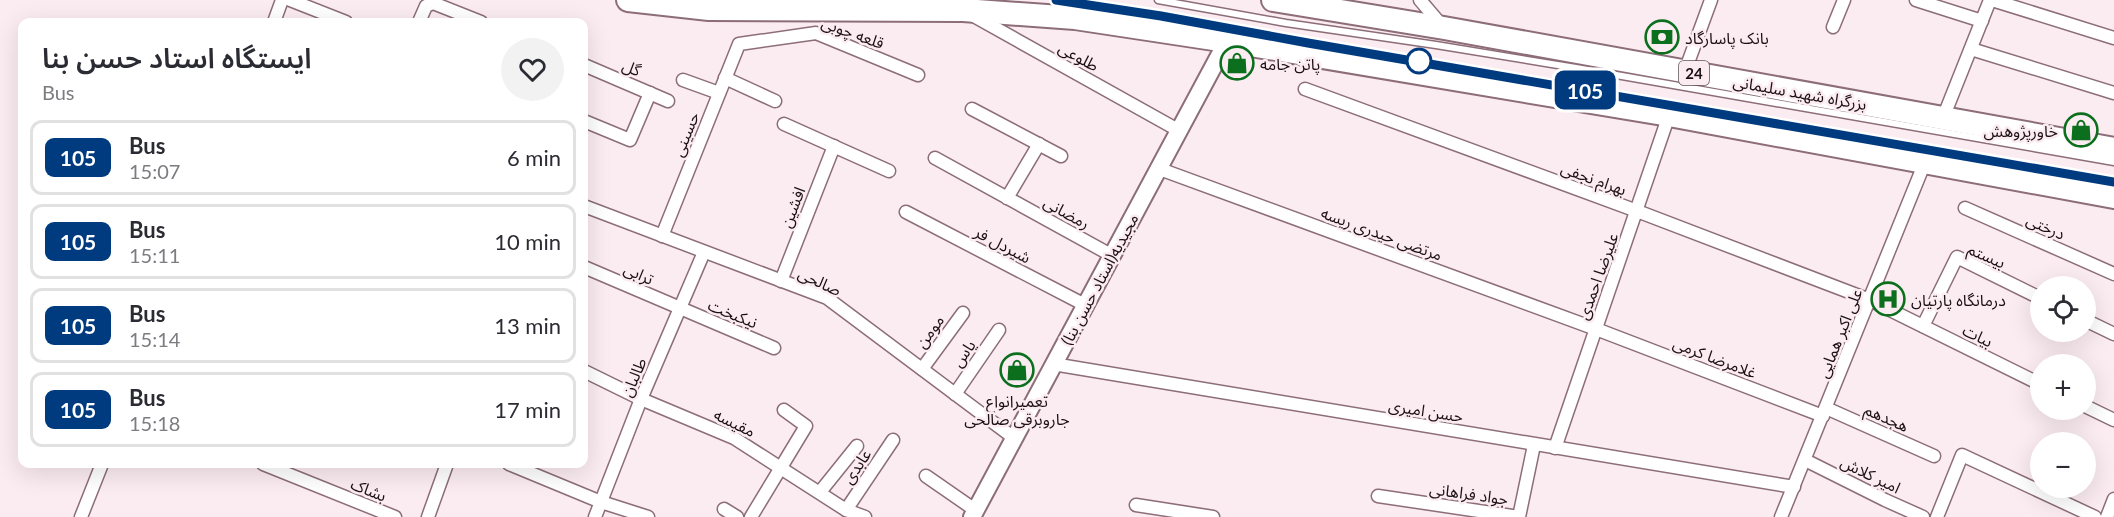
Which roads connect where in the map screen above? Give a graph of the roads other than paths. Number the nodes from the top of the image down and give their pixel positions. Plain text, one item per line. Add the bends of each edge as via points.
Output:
1 (282, 0) edge
2 (290, 0) edge
3 (628, 0) edge
4 (1056, 0) edge
5 (1158, 0) edge
6 (1273, 0) edge
7 (1420, 0) edge
8 (1712, 0) edge
9 (1844, 0) edge
10 (1916, 0) edge
11 (1991, 0) edge
12 (963, 10) junction
13 (275, 18) edge
14 (336, 18) edge
15 (421, 18) edge
16 (472, 18) edge
17 (1982, 21) junction
18 (1833, 27) dead end
19 (1444, 28) junction
20 (2114, 38) edge
21 (1227, 40) junction
22 (738, 44) joint
23 (1319, 45) dead end
24 (1971, 49) junction
25 (1381, 56) dead end
26 (588, 67) edge
27 (1685, 71) junction
28 (918, 75) dead end
29 (725, 78) junction
30 (683, 80) dead end
31 (1551, 84) dead end
32 (1305, 89) dead end
33 (650, 93) junction
34 (718, 93) junction
35 (2114, 93) edge
36 (668, 101) dead end
37 (776, 101) dead end
38 (972, 109) dead end
39 (1700, 109) dead end
40 (1669, 116) junction
41 (1943, 118) junction
42 (588, 123) edge
43 (784, 124) dead end
44 (1178, 130) junction
45 (1039, 144) junction
46 (834, 146) junction
47 (2114, 149) edge
48 (1061, 156) dead end
49 (935, 159) dead end
50 (1926, 162) junction
51 (2114, 162) edge
52 (1157, 168) junction
53 (889, 171) dead end
54 (2114, 182) edge
55 (2114, 197) edge
56 (1007, 198) junction
57 (588, 208) edge
58 (1965, 208) dead end
59 (1637, 211) junction
60 (906, 212) dead end
61 (662, 236) junction
62 (704, 252) junction
63 (1111, 255) junction
64 (588, 269) edge
65 (2114, 274) edge
66 (781, 281) junction
67 (2030, 293) edge
68 (1870, 300) junction
69 (1085, 305) junction
70 (680, 309) junction
71 (963, 313) dead end
72 (2096, 325) edge
73 (1923, 326) junction
74 (1596, 329) junction
75 (999, 330) dead end
76 (2114, 334) edge
77 (774, 348) dead end
78 (1053, 364) junction
79 (922, 369) junction
80 (588, 373) edge
81 (2030, 379) edge
82 (955, 394) junction
83 (641, 399) junction
84 (784, 410) dead end
85 (2096, 411) edge
86 (1825, 412) junction
87 (2114, 420) edge
88 (1014, 438) junction
89 (893, 440) dead end
90 (1534, 445) junction
91 (856, 446) dead end
92 (1555, 448) junction
93 (1934, 456) dead end
94 (1805, 460) junction
95 (782, 467) junction
96 (100, 468) edge
97 (274, 468) edge
98 (446, 468) edge
99 (519, 468) edge
100 (926, 476) dead end
101 (1794, 487) junction
102 (820, 492) junction
103 (1378, 496) dead end
104 (2114, 499) edge
105 (601, 502) junction
106 (1136, 505) dead end
107 (724, 509) dead end
108 (846, 510) junction
109 (973, 514) edge
110 (81, 517) edge
111 (395, 517) edge
112 (428, 517) edge
113 (596, 517) edge
114 (648, 517) edge
115 (737, 517) edge
116 (751, 517) edge
117 (865, 517) edge
118 (1213, 517) edge
119 (1781, 517) edge
120 (1923, 517) edge
121 (1937, 517) edge
122 (2095, 517) edge
123 (2107, 517) edge

1 - 13 street
2 - 14 street
3 - 12 highway via 709,9
4 - 23 lane
5 - 51 lane
6 - 19 highway, بزرگراه شهید سلیمانی / 24
7 - 19 street
8 - 27 street
9 - 18 street
10 - 17 street
11 - 17 street
11 - 20 street
12 - 21 highway via 1075,18
12 - 44 street, طلوعی
15 - 16 street via 426,6 433,3
17 - 24 street
19 - 27 highway, بزرگراه شهید سلیمانی / 24
21 - 40 highway
21 - 44 main road, مجیدیه(استاد حسن بنا)
22 - 28 street, قلعه چوبی via 816,33
22 - 29 street, حسینی
24 - 35 street
24 - 41 street
25 - 31 lane
26 - 33 street, گل
27 - 41 highway, بزرگراه شهید سلیمانی / 24
29 - 34 street, حسینی
29 - 37 street
30 - 34 street
32 - 59 street, بهرام نجفی
33 - 36 street, گل
33 - 42 street via 630,140
34 - 61 street, حسینی
38 - 45 street
39 - 54 lane
40 - 50 highway
40 - 59 street, علیرضا احمدی
41 - 47 highway, بزرگراه شهید سلیمانی / 24
43 - 46 street
44 - 52 main road, مجیدیه(استاد حسن بنا)
45 - 48 street
45 - 56 street
46 - 53 street
46 - 66 street, افشین
49 - 56 street, رمضانی
50 - 55 highway
50 - 68 street, علی اکبر همایی
52 - 63 main road, مجیدیه(استاد حسن بنا)
52 - 74 street, مرتضی حیدری ریسه
56 - 63 street, رمضانی
57 - 61 street, صالحی
58 - 65 street, درختی
59 - 68 street, بهرام نجفی
59 - 74 street, علیرضا احمدی
60 - 69 street, شیردل فر
61 - 62 street, صالحی
62 - 66 street, صالحی
62 - 70 street, طالبان
63 - 69 main road, مجیدیه(استاد حسن بنا)
64 - 70 street, ترابی
66 - 79 street, صالحی via 827,298
67 - 73 street, بیستم via 1957,257
68 - 73 street, بیات
68 - 86 street, علی اکبر همایی
69 - 78 main road, مجیدیه(استاد حسن بنا)
70 - 77 street, نیکبخت
70 - 83 street, طالبان
71 - 79 street, مومن
72 - 76 street
73 - 81 street, بیات
74 - 86 street, غلامرضا کرمی
74 - 92 street, علیرضا احمدی
75 - 82 street, یاس
78 - 88 main road, مجیدیه(استاد حسن بنا)
78 - 90 street, حسن امیری
79 - 82 street, صالحی
80 - 83 street, مقیسه
82 - 88 street, صالحی
83 - 95 street, مقیسه via 734,438
83 - 105 street, طالبان
84 - 95 street via 806,426
85 - 87 street
86 - 93 street, هجدهم
86 - 94 street, علی اکبر همایی
88 - 109 main road, مجیدیه(استاد حسن بنا)
89 - 108 street, عابدی
90 - 92 street, حسن امیری
90 - 103 street, جواد فراهانی via 1519,517
91 - 102 street
92 - 101 street, حسن امیری
94 - 101 street, علی اکبر همایی
94 - 120 street, امیر کلاش
95 - 102 street, مقیسه
95 - 116 street
96 - 110 street
97 - 111 street, بشاک
98 - 112 street
99 - 105 street
100 - 109 street
101 - 119 street, علی اکبر همایی
102 - 108 street, مقیسه
104 - 123 street
105 - 113 street, طالبان
105 - 114 street
106 - 118 street
107 - 115 street
108 - 117 street, مقیسه
121 - 122 street via 1962,455

